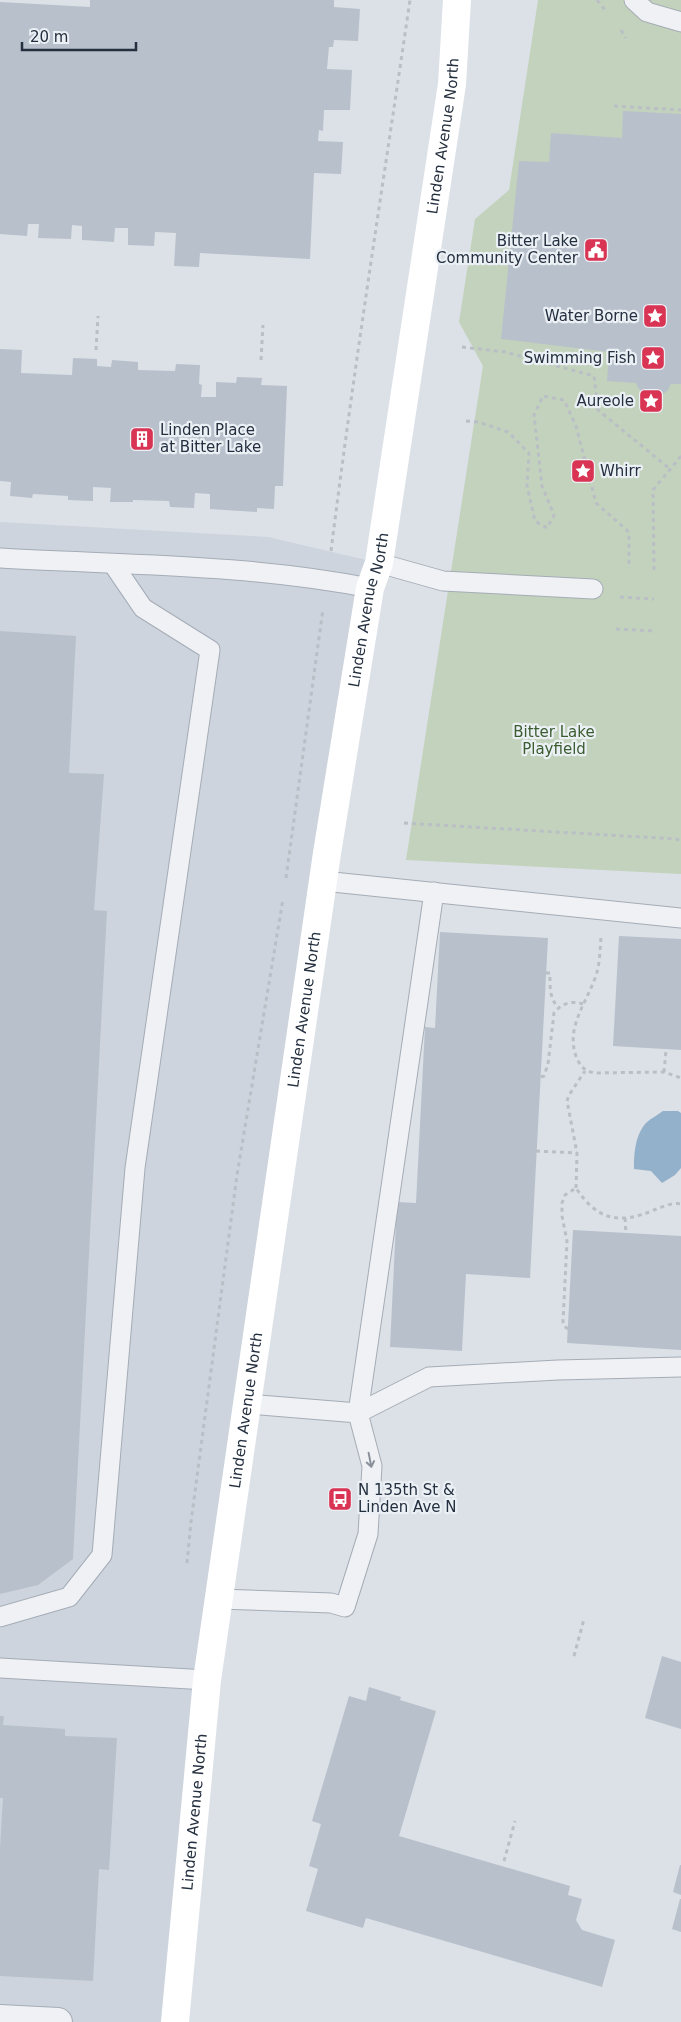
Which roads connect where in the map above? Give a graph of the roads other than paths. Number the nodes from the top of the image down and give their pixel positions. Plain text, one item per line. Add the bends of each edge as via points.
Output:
1 (457, 0) edge
2 (634, 0) edge
3 (681, 22) edge
4 (0, 558) edge
5 (113, 564) junction
6 (374, 576) junction
7 (593, 589) dead end
8 (324, 880) junction
9 (434, 892) junction
10 (681, 918) edge
11 (681, 1367) edge
12 (248, 1404) junction
13 (358, 1413) junction
14 (219, 1599) junction
15 (0, 1617) edge
16 (0, 1668) edge
17 (207, 1680) junction
18 (0, 2019) edge
19 (58, 2022) edge
20 (175, 2022) edge

1 - 6 street, Linden Avenue North via 452,84
2 - 3 lane via 647,12
4 - 5 lane
5 - 6 lane via 272,572 327,580
5 - 15 lane via 143,608 210,650 135,1168 102,1555 69,1597
6 - 7 lane
6 - 8 street, Linden Avenue North
8 - 9 lane
8 - 12 street, Linden Avenue North
9 - 10 lane
9 - 13 lane
11 - 13 lane via 429,1377
12 - 13 lane
12 - 14 street, Linden Avenue North
13 -> 14 lane via 372,1466 368,1534 344,1607
14 - 17 street, Linden Avenue North
16 - 17 lane
17 - 20 street, Linden Avenue North
18 - 19 street

